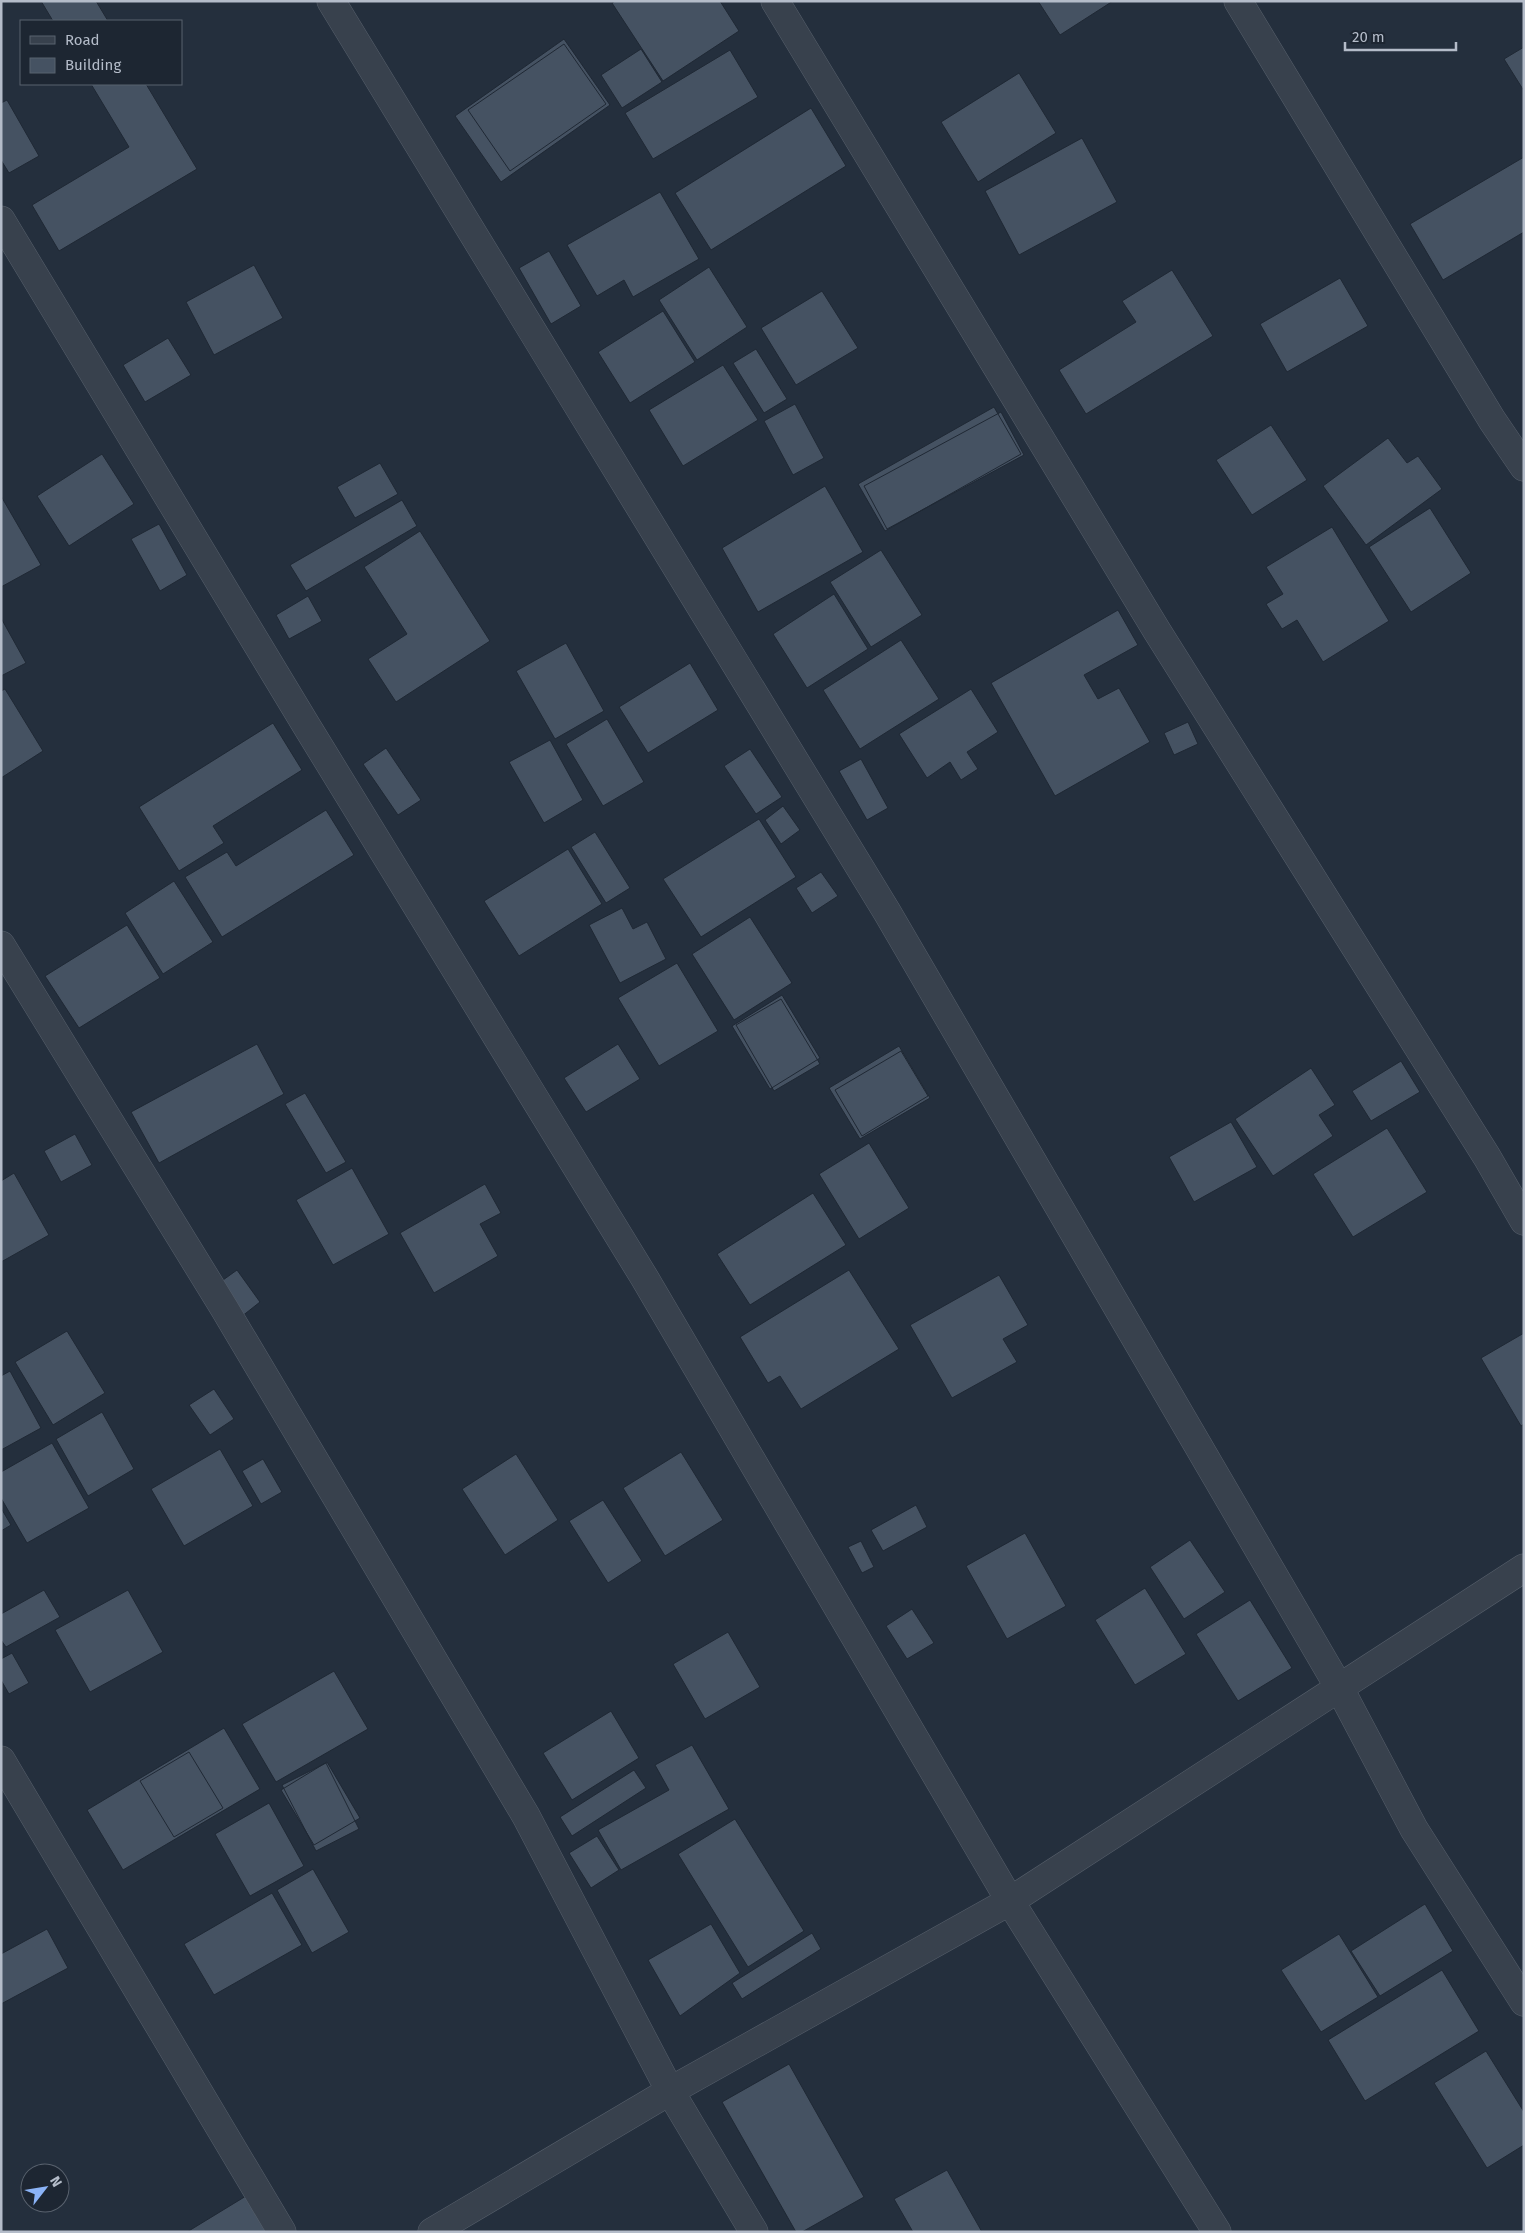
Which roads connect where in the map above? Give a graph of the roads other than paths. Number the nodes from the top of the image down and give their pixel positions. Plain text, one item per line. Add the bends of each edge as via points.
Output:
1 (331, 1) edge
2 (775, 1) edge
3 (1238, 1) edge
4 (1, 220) edge
5 (1524, 467) edge
6 (1, 945) edge
7 (1524, 1221) edge
8 (1524, 1568) edge
9 (1340, 1689) junction
10 (1, 1760) edge
11 (1010, 1901) junction
12 (1524, 2002) edge
13 (670, 2091) junction
14 (282, 2232) edge
15 (432, 2232) edge
16 (754, 2232) edge
17 (1217, 2232) edge

1 - 9 street via 887,912
2 - 7 street via 1152,622 1488,1157
3 - 5 street via 1492,420
4 - 11 street via 644,1277
6 - 13 street via 224,1308 526,1816
8 - 9 street
9 - 11 street
9 - 12 street via 1414,1829
10 - 14 street
11 - 13 street
11 - 17 street
13 - 15 street
13 - 16 street

